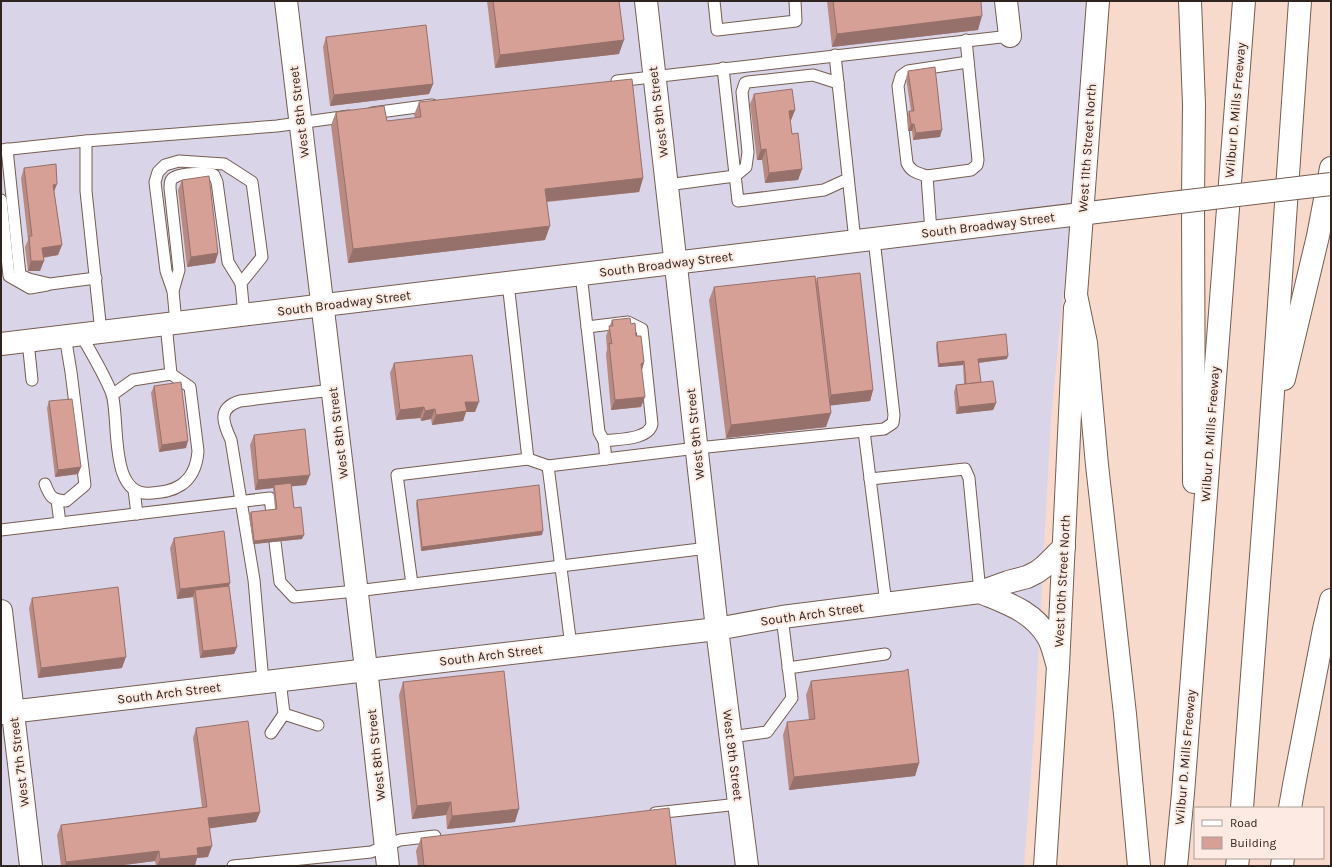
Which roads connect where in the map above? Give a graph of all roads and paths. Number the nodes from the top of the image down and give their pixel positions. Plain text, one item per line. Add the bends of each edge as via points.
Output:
1 (286, 1) edge
2 (646, 1) edge
3 (714, 1) edge
4 (795, 1) edge
5 (1006, 1) edge
6 (1098, 1) edge
7 (1190, 1) edge
8 (1244, 1) edge
9 (1300, 1) edge
10 (1010, 36) joint
11 (966, 40) junction
12 (834, 55) junction
13 (968, 62) junction
14 (723, 68) junction
15 (654, 76) junction
16 (605, 82) edge
17 (838, 83) junction
18 (442, 104) edge
19 (301, 122) junction
20 (86, 141) junction
21 (4, 150) edge
22 (1331, 168) edge
23 (735, 176) junction
24 (927, 176) junction
25 (848, 179) junction
26 (1331, 184) edge
27 (667, 185) junction
28 (1, 200) edge
29 (1082, 214) junction
30 (931, 232) junction
31 (865, 240) junction
32 (676, 263) junction
33 (581, 274) junction
34 (96, 278) junction
35 (241, 283) junction
36 (508, 283) junction
37 (50, 284) junction
38 (173, 291) junction
39 (1076, 295) junction
40 (322, 306) junction
41 (244, 315) junction
42 (171, 324) junction
43 (587, 327) junction
44 (82, 334) junction
45 (28, 341) junction
46 (1, 344) edge
47 (171, 374) junction
48 (32, 380) dead end
49 (332, 390) junction
50 (112, 395) junction
51 (864, 431) junction
52 (604, 441) junction
53 (1269, 441) junction
54 (697, 448) junction
55 (606, 459) junction
56 (528, 460) junction
57 (548, 466) junction
58 (870, 479) junction
59 (45, 484) dead end
60 (134, 490) junction
61 (57, 500) junction
62 (242, 502) junction
63 (272, 513) edge
64 (136, 514) junction
65 (60, 524) junction
66 (1, 530) edge
67 (275, 542) edge
68 (1064, 547) junction
69 (708, 548) junction
70 (560, 566) junction
71 (412, 584) junction
72 (356, 591) junction
73 (980, 592) junction
74 (1331, 600) edge
75 (886, 604) junction
76 (1, 611) edge
77 (782, 617) junction
78 (717, 629) junction
79 (571, 646) junction
80 (1194, 648) junction
81 (885, 654) dead end
82 (1058, 667) junction
83 (788, 668) junction
84 (365, 670) junction
85 (271, 681) junction
86 (7, 712) edge
87 (284, 714) junction
88 (318, 725) dead end
89 (271, 733) dead end
90 (730, 737) junction
91 (739, 804) junction
92 (1242, 807) edge
93 (1290, 807) edge
94 (645, 814) edge
95 (447, 835) edge
96 (387, 856) edge
97 (31, 866) edge
98 (233, 866) edge
99 (747, 866) edge
100 (1045, 866) edge
101 (1139, 866) edge
102 (1176, 866) edge

1 - 19 main road, West 8th Street
2 - 15 main road, West 9th Street
3 - 4 lane via 717,30 796,21
5 - 10 main road
6 - 29 main road, West 11th Street North
7 - 80 main road via 1194,104
8 - 80 main road, Wilbur D. Mills Freeway
9 - 53 main road
10 - 11 lane
11 - 12 lane
11 - 13 lane
12 - 14 lane
12 - 17 lane
13 - 24 lane via 977,164 971,170
13 - 24 lane via 908,71 901,76 898,86 907,163 914,172
14 - 15 lane
14 - 23 lane
15 - 16 lane
15 - 27 main road, West 9th Street
17 - 23 lane via 813,75 745,83 742,92 748,152 746,167
17 - 25 lane
18 - 19 lane
19 - 20 lane
19 - 40 main road, West 8th Street
20 - 21 lane
20 - 34 lane via 86,191
21 - 37 lane via 20,275
22 - 53 main road via 1318,236
23 - 25 lane via 738,201 824,190
23 - 27 lane
24 - 30 lane
25 - 31 lane
26 - 29 main road, South Broadway Street, bridge
27 - 32 main road, West 9th Street
28 - 37 lane via 9,276 30,288
29 - 30 main road, South Broadway Street
29 - 39 main road, West 11th Street North
30 - 31 main road, South Broadway Street
31 - 32 main road, South Broadway Street
31 - 51 lane via 894,415 893,423 884,429
32 - 33 main road, South Broadway Street
32 - 54 main road, West 9th Street
33 - 36 main road, South Broadway Street
33 - 43 lane
34 - 37 lane
34 - 44 lane
35 - 38 lane via 228,262 217,182 214,175 201,173 175,177 170,181 179,270
35 - 38 lane via 262,257 252,182 224,164 179,161 165,164 158,172 155,182 166,271
35 - 41 lane
36 - 40 main road, South Broadway Street
36 - 56 lane
38 - 42 lane
39 - 68 main road, West 10th Street North
39 - 101 main road via 1086,343
40 - 41 main road, South Broadway Street
40 - 49 main road, West 8th Street
41 - 42 main road, South Broadway Street
42 - 44 main road, South Broadway Street
42 - 47 lane
43 - 52 lane via 599,432
43 - 52 lane via 628,322 642,329 651,429 643,435
44 - 45 main road, South Broadway Street
44 - 50 lane
44 - 61 lane via 71,372 85,485 66,501
45 - 46 main road, South Broadway Street
45 - 48 lane
47 - 50 lane via 133,380
47 - 60 lane via 190,387 198,460 187,482 176,488 148,494
49 - 62 lane via 240,401 228,407 223,415 231,440
49 - 72 main road, West 8th Street
50 - 60 lane via 123,474
51 - 54 lane
51 - 58 lane
52 - 55 lane
53 - 92 main road
54 - 55 lane
54 - 69 main road, West 9th Street
55 - 57 lane
56 - 57 lane
56 - 71 lane via 396,475
57 - 70 lane
58 - 73 lane via 965,469 969,478
58 - 75 lane
59 - 61 lane via 49,495
60 - 64 lane
61 - 65 lane
62 - 63 lane via 270,498
62 - 64 lane
62 - 85 lane
64 - 65 lane
65 - 66 lane
67 - 72 lane via 280,582 294,597
68 - 73 main road, South Arch Street via 1037,572
68 - 82 main road, West 10th Street North
69 - 70 lane
69 - 78 main road, West 9th Street
70 - 71 lane
70 - 79 lane
71 - 72 lane
72 - 84 main road, West 8th Street
73 - 75 main road, South Arch Street
73 - 82 main road, South Arch Street via 1016,606 1031,617 1049,639
74 - 93 main road
75 - 77 main road, South Arch Street
76 - 86 main road, West 7th Street
77 - 78 main road, South Arch Street
77 - 83 lane
78 - 79 main road, South Arch Street
78 - 90 main road, West 9th Street
79 - 84 main road, South Arch Street
80 - 102 main road, Wilbur D. Mills Freeway
81 - 83 lane
82 - 100 main road, West 10th Street North
83 - 90 lane via 792,698 767,732
84 - 85 main road, South Arch Street
84 - 96 main road, West 8th Street
85 - 86 main road, South Arch Street
85 - 87 lane
86 - 97 main road, West 7th Street
87 - 88 lane
87 - 89 lane
90 - 91 main road, West 9th Street
91 - 94 lane
91 - 99 main road, West 9th Street
95 - 96 lane via 400,840
96 - 98 lane via 371,852

